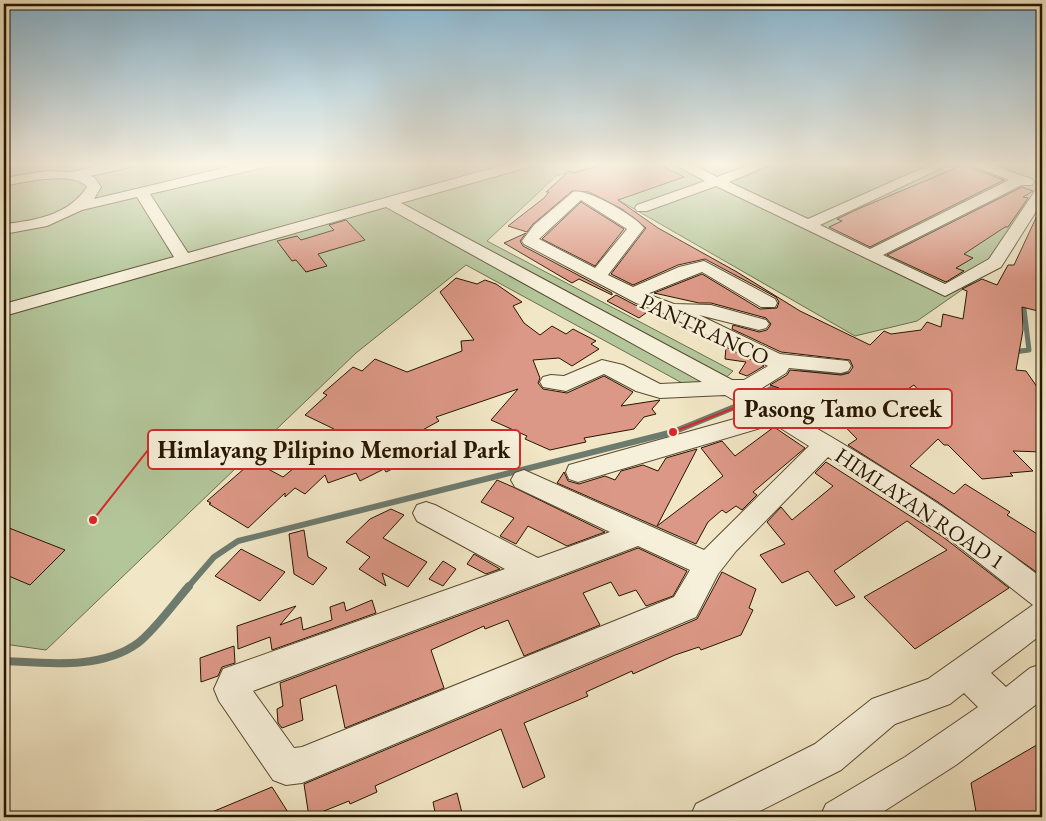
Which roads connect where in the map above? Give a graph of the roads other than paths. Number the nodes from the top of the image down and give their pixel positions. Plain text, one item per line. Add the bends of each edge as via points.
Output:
1 (84, 201) edge
2 (101, 201) edge
3 (147, 201) edge
4 (571, 201) edge
5 (595, 201) edge
6 (661, 201) edge
7 (757, 201) edge
8 (861, 201) edge
9 (978, 201) edge
10 (1035, 201) edge
11 (388, 202) joint
12 (77, 207) junction
13 (642, 208) dead end
14 (808, 225) junction
15 (5, 231) edge
16 (870, 255) junction
17 (184, 259) junction
18 (598, 276) junction
19 (632, 294) junction
20 (768, 303) dead end
21 (668, 308) junction
22 (4, 310) edge
23 (759, 324) dead end
24 (776, 360) junction
25 (841, 366) dead end
26 (551, 382) dead end
27 (723, 384) junction
28 (763, 406) junction
29 (826, 444) junction
30 (578, 472) dead end
31 (524, 480) dead end
32 (426, 514) dead end
33 (640, 533) junction
34 (708, 565) junction
35 (534, 570) junction
36 (1042, 595) edge
37 (1042, 616) edge
38 (965, 672) junction
39 (1042, 680) edge
40 (1004, 709) junction
41 (709, 817) edge
42 (838, 817) edge

1 - 12 street
2 - 12 street
3 - 17 street
4 - 18 street, PANTRANCO via 540,228 530,242
5 - 18 street, PANTRANCO via 636,228
6 - 13 street
7 - 14 street
8 - 14 street
9 - 16 street
10 - 16 street via 995,263 945,291
11 - 17 street
11 - 27 street, HIMLAYAN ROAD 1
12 - 15 street via 46,220
14 - 16 street
17 - 22 street
18 - 19 street, PANTRANCO
19 - 20 street via 704,266
19 - 21 street, PANTRANCO
21 - 23 street via 711,311
21 - 24 street, PANTRANCO
24 - 25 street
24 - 27 street, PANTRANCO via 780,368 758,383 748,387
26 - 27 street, PANTRANCO via 566,384 602,367 616,370 660,391
27 - 28 street, HIMLAYAN ROAD 1
28 - 29 street, HIMLAYAN ROAD 1
28 - 30 street
29 - 34 street
29 - 36 street, HIMLAYAN ROAD 1 via 933,511 988,550
31 - 33 street
32 - 35 street
33 - 34 street
33 - 35 street
34 - 35 street via 685,607 302,766 286,766 231,689 235,681
37 - 38 street
38 - 40 street
38 - 41 street via 938,692 884,712 828,757
39 - 40 street
40 - 42 street via 880,795

